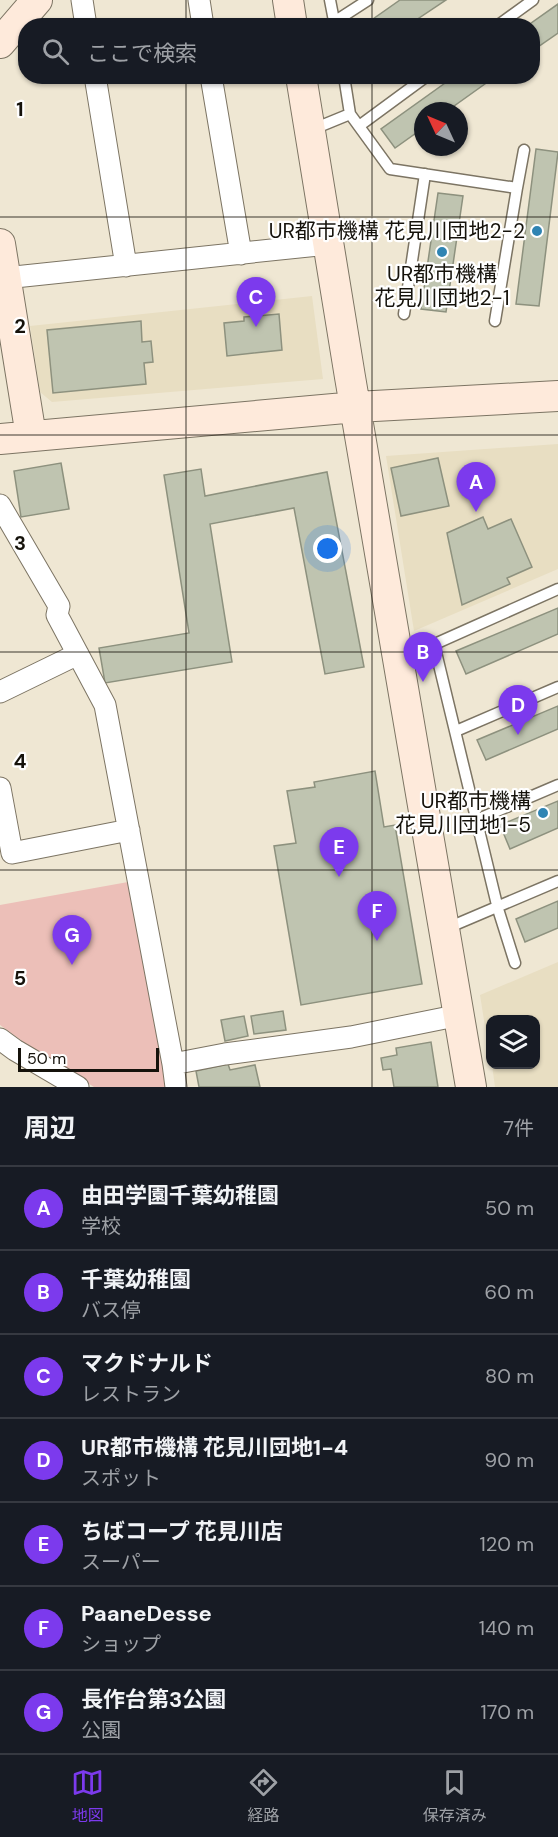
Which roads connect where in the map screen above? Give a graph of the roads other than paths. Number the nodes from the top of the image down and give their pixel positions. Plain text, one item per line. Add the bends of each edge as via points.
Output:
1 (37, 0) edge
2 (82, 0) edge
3 (199, 0) edge
4 (288, 0) edge
5 (330, 0) edge
6 (368, 0) edge
7 (532, 0) edge
8 (22, 18) edge
9 (85, 18) edge
10 (202, 18) edge
11 (291, 18) edge
12 (334, 18) edge
13 (343, 18) edge
14 (508, 18) edge
15 (18, 23) edge
16 (0, 44) edge
17 (96, 84) edge
18 (212, 84) edge
19 (302, 84) edge
20 (345, 84) edge
21 (416, 84) edge
22 (350, 114) junction
23 (359, 126) junction
24 (311, 130) junction
25 (524, 150) dead end
26 (425, 174) junction
27 (517, 188) junction
28 (0, 244) edge
29 (328, 244) junction
30 (241, 254) junction
31 (126, 266) junction
32 (5, 278) junction
33 (404, 314) dead end
34 (495, 321) dead end
35 (558, 396) edge
36 (356, 407) junction
37 (31, 436) junction
38 (0, 439) edge
39 (0, 505) edge
40 (558, 589) edge
41 (434, 644) junction
42 (78, 654) junction
43 (399, 660) junction
44 (558, 687) edge
45 (0, 692) edge
46 (456, 731) junction
47 (558, 785) edge
48 (0, 788) edge
49 (476, 820) junction
50 (129, 830) junction
51 (558, 881) edge
52 (497, 907) junction
53 (445, 929) junction
54 (515, 963) dead end
55 (460, 1015) junction
56 (5, 1048) edge
57 (173, 1064) junction
58 (78, 1087) edge
59 (176, 1087) edge
60 (471, 1087) edge

1 - 8 street
2 - 9 street
3 - 10 street
4 - 11 street
5 - 12 lane
6 - 13 lane
7 - 14 lane
15 - 16 street
17 - 31 street
18 - 30 street
19 - 24 street
20 - 22 lane
21 - 23 lane
22 - 23 lane
22 - 24 lane
23 - 26 lane via 390,169
24 - 29 street
25 - 27 lane
26 - 27 lane
26 - 33 lane
27 - 34 lane
28 - 32 street
29 - 30 street
29 - 36 street
30 - 31 street
31 - 32 street
32 - 37 street
35 - 36 street
36 - 37 street
36 - 43 street
37 - 38 street
39 - 42 street via 59,606 57,615
40 - 41 lane
41 - 43 lane
41 - 46 lane
42 - 45 street
42 - 50 street via 105,705
43 - 53 street
44 - 46 lane
46 - 49 lane
47 - 49 lane
48 - 50 street via 12,853
49 - 52 lane
50 - 57 street
51 - 52 lane
52 - 53 lane
52 - 54 lane
53 - 55 street
55 - 57 street via 351,1037
55 - 60 street
56 - 58 street
57 - 59 street

